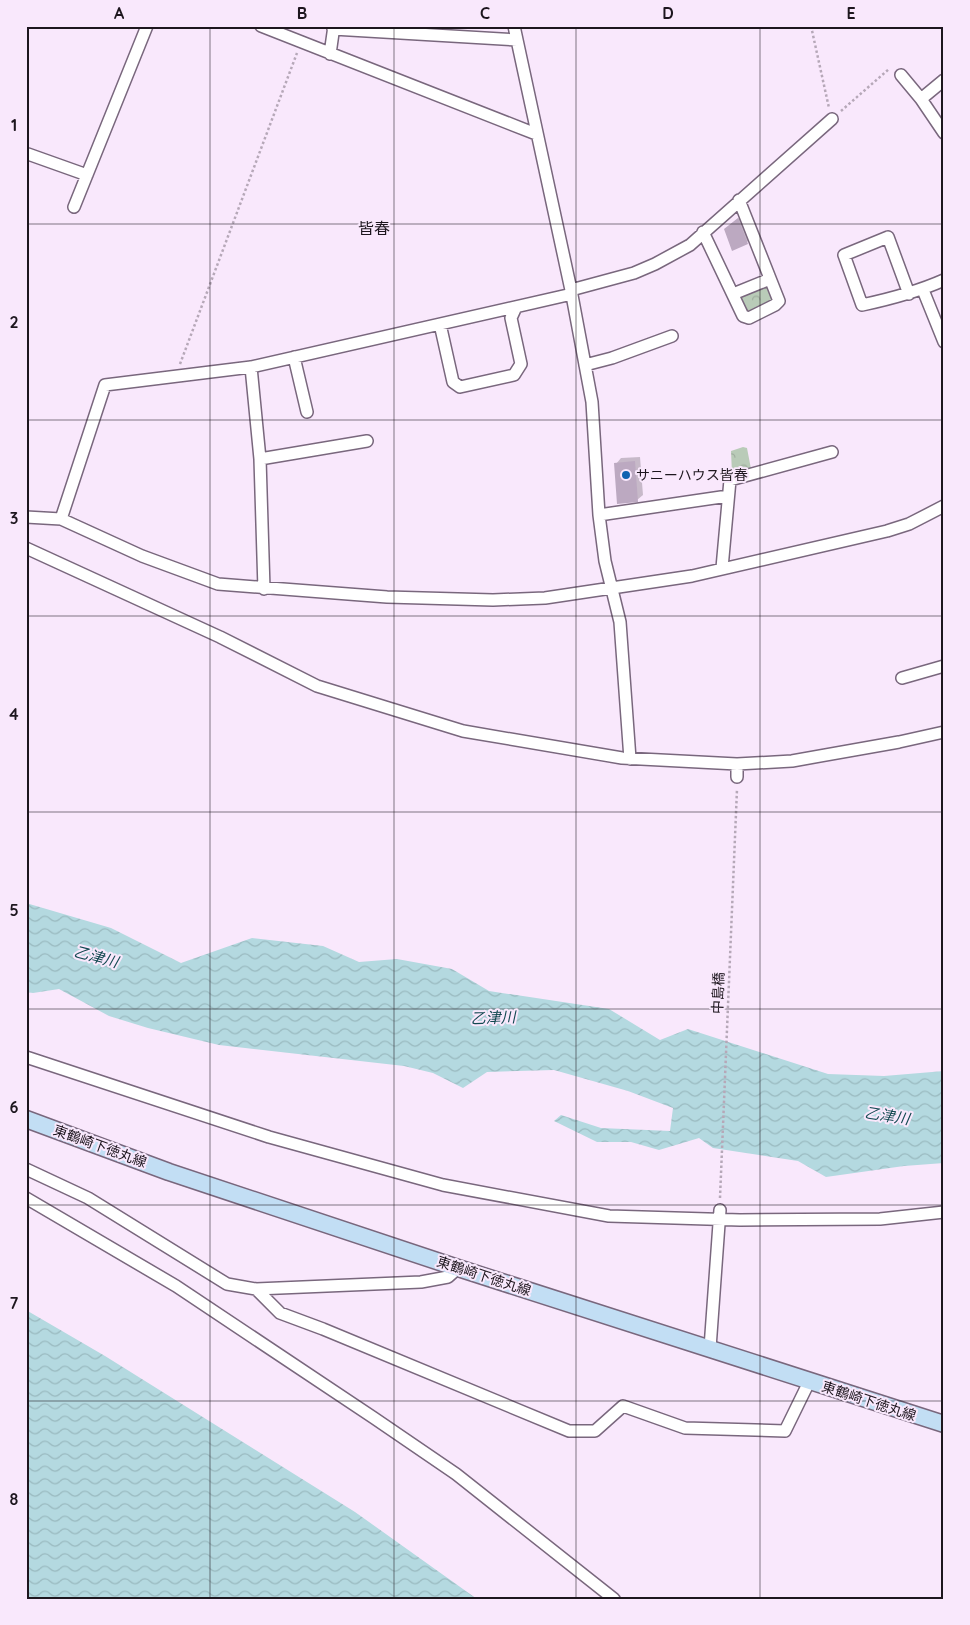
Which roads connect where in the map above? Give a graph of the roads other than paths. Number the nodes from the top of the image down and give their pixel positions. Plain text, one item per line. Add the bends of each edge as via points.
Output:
1 (147, 26) edge
2 (261, 26) edge
3 (514, 26) edge
4 (333, 27) edge
5 (426, 30) edge
6 (516, 40) junction
7 (330, 54) junction
8 (901, 75) road end
9 (944, 80) edge
10 (921, 99) junction
11 (832, 119) road end
12 (944, 133) edge
13 (536, 134) junction
14 (28, 154) dead end
15 (86, 175) junction
16 (739, 200) junction
17 (74, 207) dead end
18 (703, 232) junction
19 (770, 279) junction
20 (944, 280) edge
21 (923, 290) junction
22 (572, 292) junction
23 (733, 294) junction
24 (909, 294) junction
25 (516, 307) junction
26 (440, 324) junction
27 (672, 336) dead end
28 (944, 342) edge
29 (294, 357) junction
30 (585, 365) junction
31 (251, 367) junction
32 (306, 412) dead end
33 (367, 441) dead end
34 (832, 452) dead end
35 (260, 459) junction
36 (728, 496) junction
37 (944, 506) edge
38 (600, 515) junction
39 (26, 517) edge
40 (61, 519) junction
41 (26, 548) edge
42 (722, 568) junction
43 (264, 589) junction
44 (612, 589) junction
45 (944, 666) edge
46 (902, 678) dead end
47 (944, 732) edge
48 (630, 758) junction
49 (738, 764) junction
50 (737, 777) road end
51 (26, 1057) edge
52 (26, 1119) edge
53 (26, 1168) edge
54 (26, 1198) edge
55 (944, 1212) edge
56 (719, 1215) junction
57 (458, 1268) junction
58 (256, 1289) junction
59 (710, 1348) junction
60 (809, 1382) junction
61 (944, 1424) edge
62 (614, 1599) edge

1 - 15 street
2 - 7 street
3 - 6 street
4 - 5 street
4 - 7 street
5 - 6 street
6 - 13 street
7 - 13 street
8 - 10 street
9 - 10 street
10 - 12 street
11 - 16 street
13 - 22 street
14 - 15 street
15 - 17 street
16 - 18 street
16 - 19 street
18 - 22 street via 690,244 656,264
18 - 23 street
19 - 23 street
19 - 23 street via 779,301 749,318 743,316
20 - 21 street
21 - 24 street
21 - 28 street
22 - 25 street
22 - 30 street
24 - 24 street via 862,305 844,255 888,237
25 - 26 street
25 - 26 street via 511,318 521,364 514,376 460,386 453,382
26 - 29 street
27 - 30 street
29 - 31 street
29 - 32 street
30 - 38 street via 592,402
31 - 35 street
31 - 40 street via 105,385
33 - 35 street
34 - 36 street via 730,480
35 - 43 street
36 - 38 street
36 - 42 street
37 - 42 street via 887,531
38 - 44 street
39 - 40 street
40 - 43 street via 142,556 218,584
41 - 48 street via 220,637 317,686 463,730
42 - 44 street
43 - 44 street via 493,600 546,598
44 - 48 street via 620,622
45 - 46 street
47 - 49 street via 792,762
48 - 49 street
49 - 50 street
51 - 56 street via 269,1137 443,1185 609,1216
52 - 57 street, 東鶴崎下徳丸線 via 169,1172
53 - 58 street via 88,1198 227,1284
54 - 62 street via 176,1286 374,1418 456,1474
55 - 56 street via 880,1219
56 - 59 street
57 - 58 street via 448,1277 421,1282
57 - 59 street, 東鶴崎下徳丸線
58 - 60 street via 280,1313 569,1431 595,1431 623,1406 685,1428 785,1431
59 - 60 street, 東鶴崎下徳丸線
60 - 61 street, 東鶴崎下徳丸線

